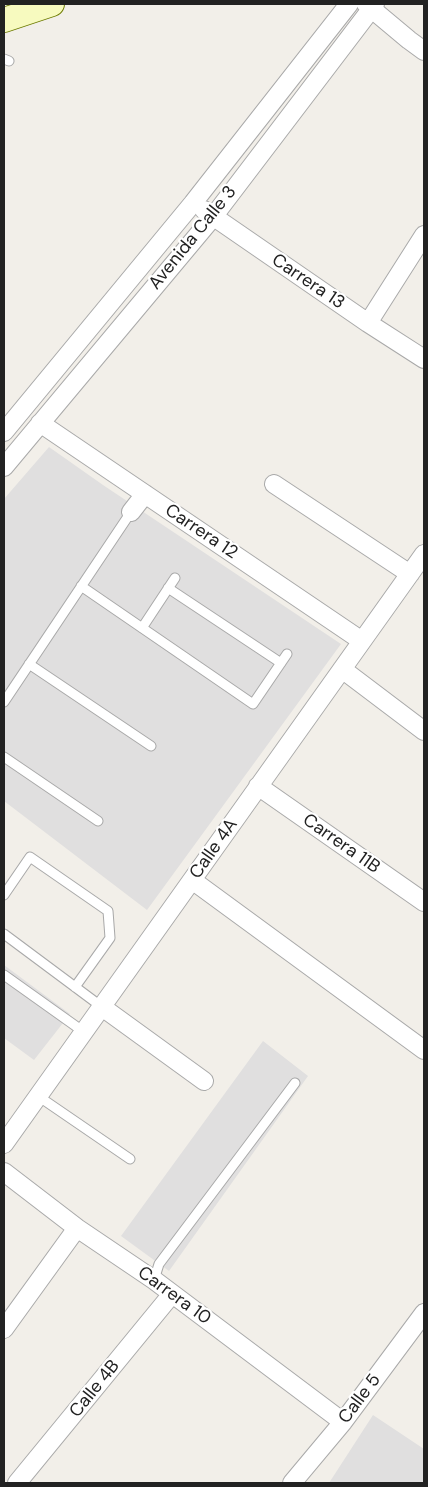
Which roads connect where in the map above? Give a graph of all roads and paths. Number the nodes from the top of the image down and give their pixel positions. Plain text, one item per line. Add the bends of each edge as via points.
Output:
1 (52, 4) edge
2 (349, 4) edge
3 (370, 5) edge
4 (4, 20) edge
5 (424, 51) edge
6 (193, 203) junction
7 (213, 217) junction
8 (424, 235) edge
9 (368, 323) junction
10 (424, 359) edge
11 (40, 424) junction
12 (4, 432) edge
13 (4, 467) edge
14 (274, 484) dead end
15 (145, 494) junction
16 (131, 512) joint
17 (424, 554) edge
18 (410, 574) junction
19 (175, 578) dead end
20 (80, 586) junction
21 (168, 588) junction
22 (142, 628) junction
23 (362, 641) junction
24 (288, 654) dead end
25 (281, 663) junction
26 (29, 664) junction
27 (342, 669) junction
28 (4, 702) edge
29 (424, 731) edge
30 (151, 746) dead end
31 (4, 756) edge
32 (258, 786) junction
33 (98, 820) dead end
34 (192, 880) junction
35 (4, 895) edge
36 (424, 902) edge
37 (4, 934) edge
38 (4, 975) edge
39 (75, 987) junction
40 (102, 1007) junction
41 (84, 1032) junction
42 (424, 1050) edge
43 (204, 1081) dead end
44 (295, 1083) dead end
45 (38, 1096) junction
46 (4, 1144) edge
47 (130, 1159) dead end
48 (4, 1172) edge
49 (77, 1228) junction
50 (154, 1280) junction
51 (172, 1294) junction
52 (424, 1313) edge
53 (4, 1329) edge
54 (343, 1422) junction
55 (300, 1481) edge
56 (18, 1483) edge

1 - 4 main road
2 - 6 street, Avenida Calle 3
3 - 5 street
3 - 7 street, Avenida Calle 3
6 - 7 street, Carrera 13
6 - 12 street, Avenida Calle 3
7 - 9 street, Carrera 13
7 - 11 street, Avenida Calle 3
8 - 9 street
9 - 10 street, Carrera 13
11 - 13 street, Avenida Calle 3
11 - 15 street, Carrera 12
14 - 18 street
15 - 16 street
15 - 23 street, Carrera 12
16 - 20 lane
17 - 18 street, Calle 4A
18 - 23 street, Calle 4A
19 - 21 lane
20 - 22 lane
20 - 26 lane
21 - 22 lane
21 - 25 lane
22 - 25 lane via 253,704
23 - 27 street, Calle 4A
24 - 25 lane
26 - 28 lane
26 - 30 lane
27 - 29 street
27 - 32 street, Calle 4A
31 - 33 lane
32 - 34 street, Calle 4A
32 - 36 street, Carrera 11B
34 - 40 street, Calle 4A
34 - 42 street
35 - 39 lane via 30,858 108,911 110,938
37 - 39 lane
38 - 41 lane
39 - 40 lane
40 - 41 street, Calle 4A
40 - 43 street
41 - 45 street, Calle 4A
44 - 50 lane via 159,1264
45 - 46 street, Calle 4A
45 - 47 lane
48 - 49 street, Carrera 10
49 - 50 street, Carrera 10
49 - 53 street
50 - 51 street, Carrera 10
51 - 54 street, Carrera 10
51 - 56 street, Calle 4B
52 - 54 street, Calle 5
54 - 55 street, Calle 5

